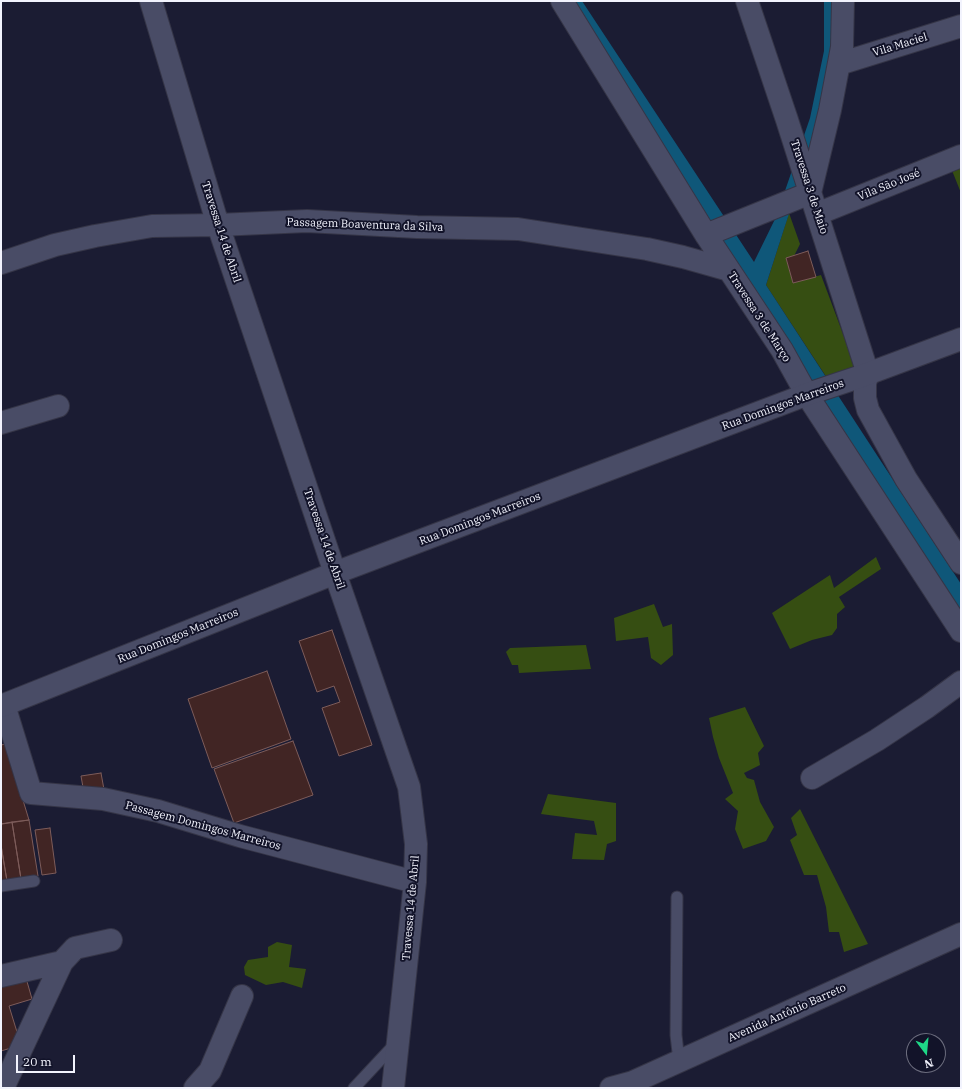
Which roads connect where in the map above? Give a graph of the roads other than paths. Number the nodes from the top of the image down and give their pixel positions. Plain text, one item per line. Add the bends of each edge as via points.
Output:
1 (151, 1) edge
2 (562, 1) edge
3 (747, 1) edge
4 (844, 1) edge
5 (961, 26) edge
6 (839, 64) junction
7 (961, 156) edge
8 (798, 194) junction
9 (818, 214) junction
10 (218, 225) junction
11 (717, 231) junction
12 (1, 263) edge
13 (729, 270) junction
14 (961, 339) edge
15 (864, 376) junction
16 (807, 394) junction
17 (58, 406) dead end
18 (1, 423) edge
19 (961, 563) edge
20 (335, 574) junction
21 (961, 631) edge
22 (961, 682) edge
23 (2, 705) edge
24 (812, 778) dead end
25 (34, 881) dead end
26 (415, 882) junction
27 (1, 886) edge
28 (677, 897) dead end
29 (961, 934) edge
30 (111, 940) dead end
31 (62, 962) junction
32 (1, 976) edge
33 (242, 996) dead end
34 (398, 1040) junction
35 (679, 1061) junction
36 (3, 1088) edge
37 (195, 1088) edge
38 (354, 1088) edge
39 (393, 1088) edge
40 (611, 1088) edge

1 - 10 street, Travessa 14 de Abril
2 - 11 street, Travessa 3 de Março
3 - 8 street, Travessa 3 de Maio via 787,120
4 - 6 street
5 - 6 street, Vila Maciel
6 - 8 street via 830,110
7 - 9 street, Vila São José
8 - 9 street, Travessa 3 de Maio
8 - 11 street
9 - 15 street, Travessa 3 de Maio
10 - 12 street, Passagem Boaventura da Silva via 152,226 95,236
10 - 13 street, Passagem Boaventura da Silva via 307,221 518,229 647,249
10 - 20 street, Travessa 14 de Abril
11 - 13 street, Travessa 3 de Março
13 - 16 street, Travessa 3 de Março via 782,350
14 - 15 street, Rua Domingos Marreiros
15 - 16 street, Rua Domingos Marreiros
15 - 19 street via 868,410 906,479
16 - 20 street, Rua Domingos Marreiros
16 - 21 street, Travessa 3 de Março
17 - 18 street
20 - 23 street, Rua Domingos Marreiros
20 - 26 street, Travessa 14 de Abril via 409,787 416,844
22 - 24 street via 877,740
23 - 26 street, Passagem Domingos Marreiros via 31,793 103,799 158,811 240,836
25 - 27 lane
26 - 34 street, Travessa 14 de Abril
28 - 35 lane via 676,1035
29 - 35 street, Avenida Antônio Barreto
30 - 31 street via 75,948
31 - 32 street
31 - 36 street
33 - 37 street via 210,1071
34 - 38 lane
34 - 39 street, Travessa 14 de Abril
35 - 40 street, Avenida Antônio Barreto via 632,1082

